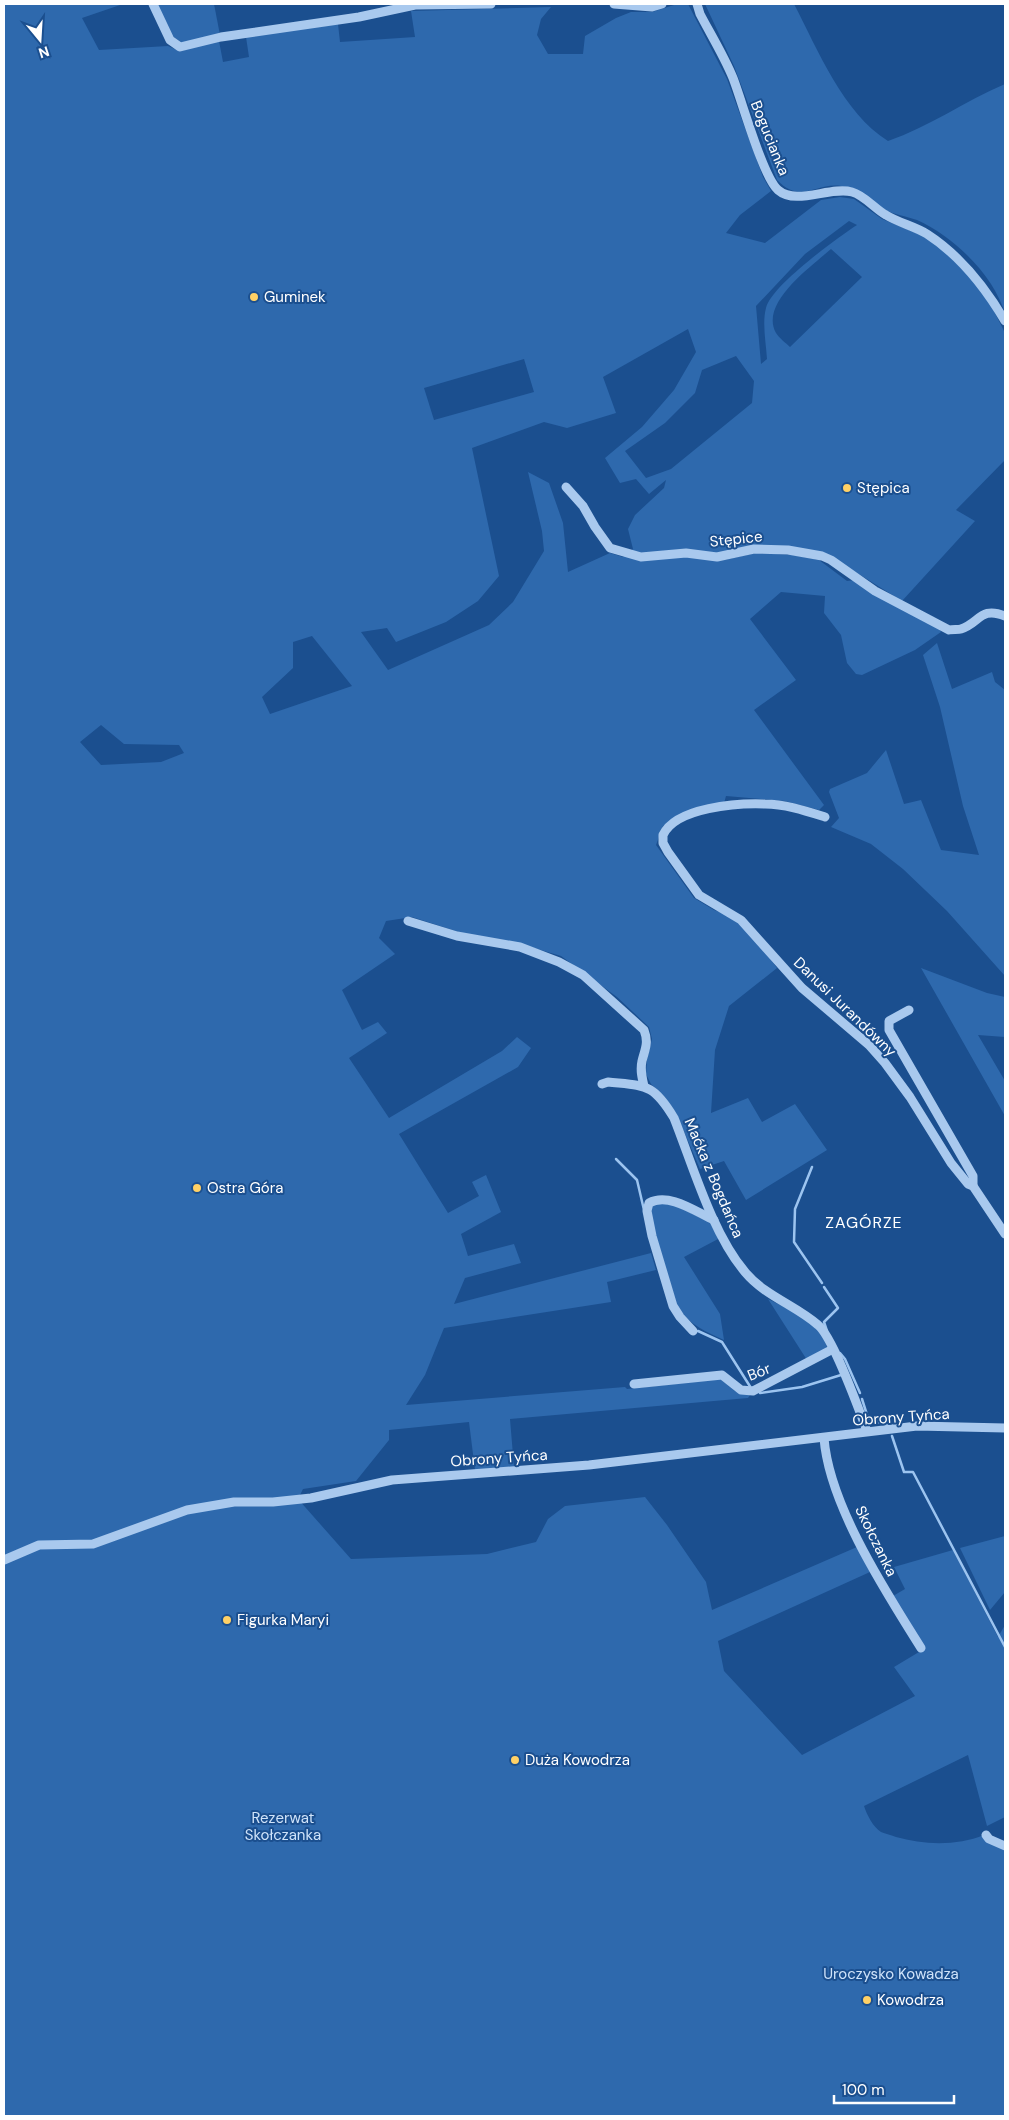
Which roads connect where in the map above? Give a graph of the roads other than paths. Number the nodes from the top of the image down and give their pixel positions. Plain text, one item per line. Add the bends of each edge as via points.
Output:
1 (153, 4) edge
2 (491, 4) edge
3 (614, 4) edge
4 (662, 4) edge
5 (697, 4) edge
6 (1005, 320) edge
7 (566, 486) dead end
8 (1005, 616) edge
9 (825, 816) dead end
10 (408, 920) dead end
11 (909, 1010) dead end
12 (602, 1084) dead end
13 (644, 1086) junction
14 (974, 1186) junction
15 (714, 1220) junction
16 (1005, 1234) edge
17 (694, 1331) dead end
18 (833, 1349) junction
19 (634, 1384) dead end
20 (1005, 1428) edge
21 (867, 1431) junction
22 (824, 1438) junction
23 (4, 1560) edge
24 (921, 1648) dead end
25 (986, 1835) dead end
26 (1005, 1846) edge

1 - 2 street via 170,40 180,47 221,37 415,5
3 - 4 street via 652,7
5 - 6 street, Bogucianka via 732,76 765,168 778,191 796,196 853,192 893,219 928,234 968,268
7 - 8 street, Stępice via 610,548 632,555 686,553 717,557 754,549 788,550 831,560 875,591 949,630 962,629 986,614
9 - 14 street, Danusi Jurandówny via 766,804 707,808 672,824 663,835 663,843 699,895 741,920 802,988 885,1062 951,1163 968,1184
10 - 13 street via 458,936 520,947 584,975 644,1030 647,1049 641,1073
11 - 14 street via 889,1021 888,1030 973,1176
12 - 13 street
13 - 15 street, Maćka z Bogdańca via 659,1096 674,1118
14 - 16 street, Danusi Jurandówny
15 - 17 street via 668,1199 649,1203 647,1210 673,1306
15 - 18 street, Maćka z Bogdańca via 745,1272 758,1286 820,1326
18 - 19 street, Bór via 753,1391 741,1390 722,1376
18 - 21 street, Maćka z Bogdańca
20 - 21 street, Obrony Tyńca via 937,1426
21 - 22 street, Obrony Tyńca
22 - 23 street, Obrony Tyńca via 589,1465 392,1480 311,1498 234,1502 172,1515 93,1544 39,1544
22 - 24 street, Skołczanka via 831,1474 849,1520 890,1599
25 - 26 street

